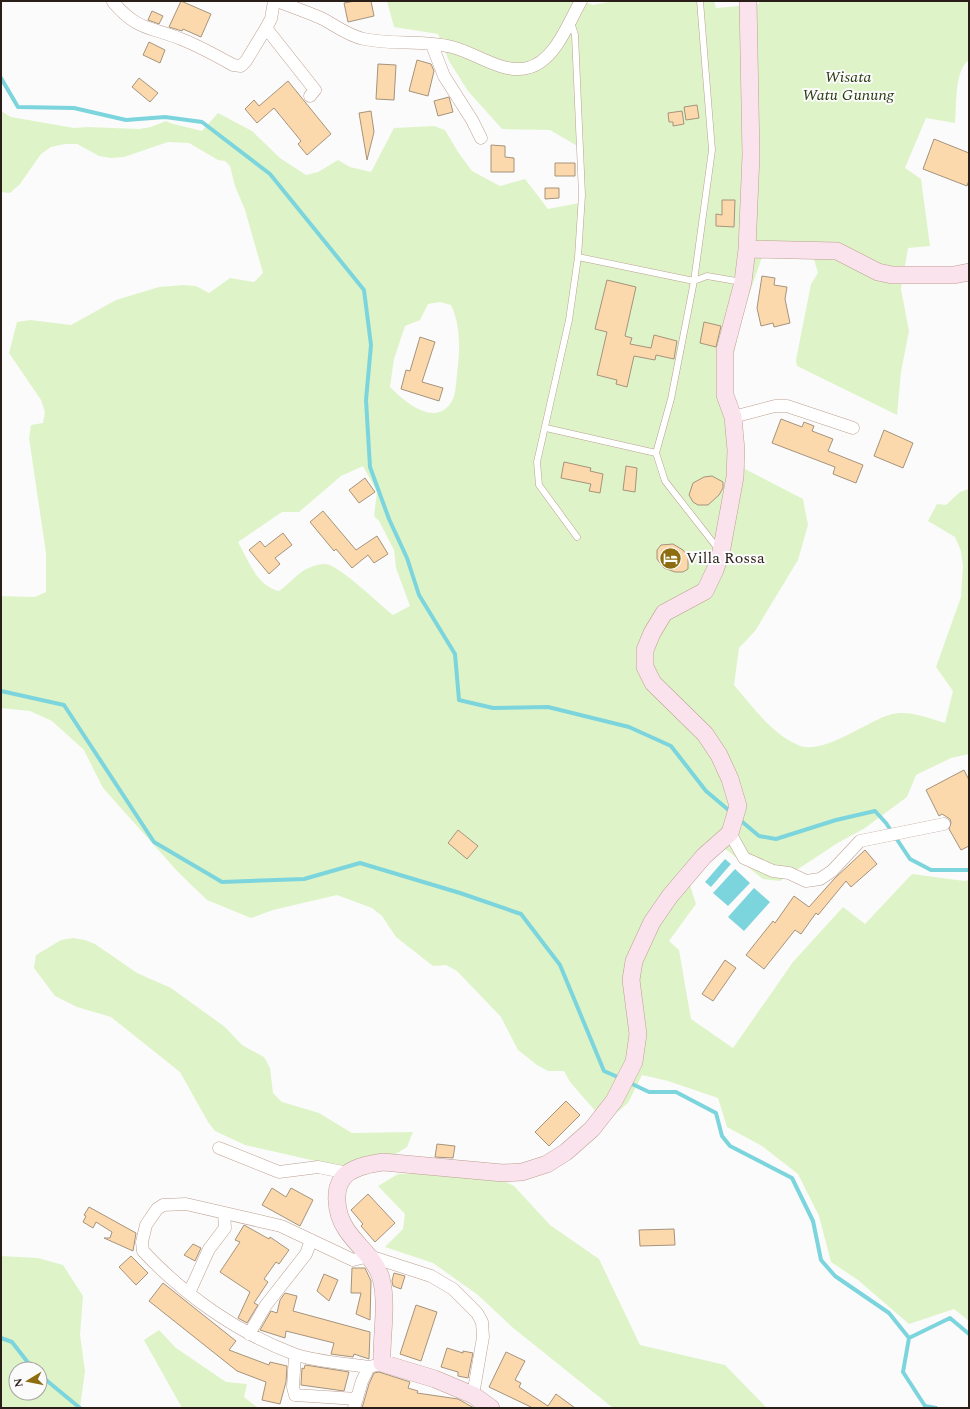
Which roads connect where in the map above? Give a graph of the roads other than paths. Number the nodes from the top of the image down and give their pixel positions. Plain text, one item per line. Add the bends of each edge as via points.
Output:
1 (274, 1) edge
2 (278, 1) edge
3 (581, 1) edge
4 (700, 1) edge
5 (748, 1) edge
6 (113, 2) dead end
7 (571, 19) junction
8 (266, 28) junction
9 (432, 45) junction
10 (310, 96) dead end
11 (481, 138) dead end
12 (746, 248) junction
13 (578, 257) junction
14 (969, 272) edge
15 (694, 281) junction
16 (743, 282) junction
17 (733, 417) junction
18 (546, 428) junction
19 (854, 428) dead end
20 (656, 453) junction
21 (577, 537) dead end
22 (721, 553) junction
23 (734, 820) junction
24 (944, 824) dead end
25 (218, 1148) dead end
26 (348, 1173) junction
27 (224, 1213) junction
28 (311, 1240) junction
29 (369, 1256) junction
30 (189, 1293) junction
31 (249, 1334) junction
32 (295, 1355) junction
33 (375, 1365) junction
34 (473, 1395) junction
35 (356, 1404) edge
36 (491, 1408) edge

1 - 8 street via 271,19
2 - 9 street via 322,19 353,36 386,42
3 - 7 street
4 - 15 lane via 712,150
5 - 12 street via 751,155
6 - 8 street via 132,22 181,39 233,65 241,66 246,62
7 - 9 street via 562,39 551,52 528,68 513,69 451,47
7 - 13 lane via 576,35 582,195
8 - 10 street via 315,90
9 - 11 street via 444,76
12 - 14 street via 837,251 878,272 892,275 954,275
12 - 16 street
13 - 15 lane
13 - 18 lane via 569,320
15 - 16 lane via 707,276
15 - 20 lane via 671,399
16 - 17 street via 725,350 725,395
17 - 19 street via 775,406 787,406
17 - 22 street via 735,477
18 - 20 lane
18 - 21 lane via 537,462 539,485
20 - 22 lane via 665,481
22 - 23 street via 705,591 664,613 650,638 645,666 653,683 705,734 716,750 730,779
23 - 24 street via 744,858 773,871 789,873 806,881 820,879 832,871 860,841
23 - 26 street via 670,896 652,922 634,961 631,980 638,1034 634,1062 614,1101 592,1129 566,1152 547,1164 522,1172 504,1173 383,1162 366,1165
25 - 26 street via 279,1172 318,1167
26 - 29 street via 341,1181 337,1193 340,1216 345,1229
27 - 28 street via 281,1226
27 - 30 street via 225,1228 210,1249
27 - 30 street via 186,1204 163,1206 157,1209 146,1226 142,1242 143,1251
28 - 29 street via 353,1260
28 - 31 street via 306,1254 266,1305
29 - 33 street via 381,1278 384,1305
29 - 34 street via 431,1276 453,1288 477,1313 482,1322 483,1337
30 - 31 street
31 - 32 street
32 - 33 street
32 - 35 street via 295,1395
33 - 34 street via 435,1379
33 - 35 street
34 - 36 street

